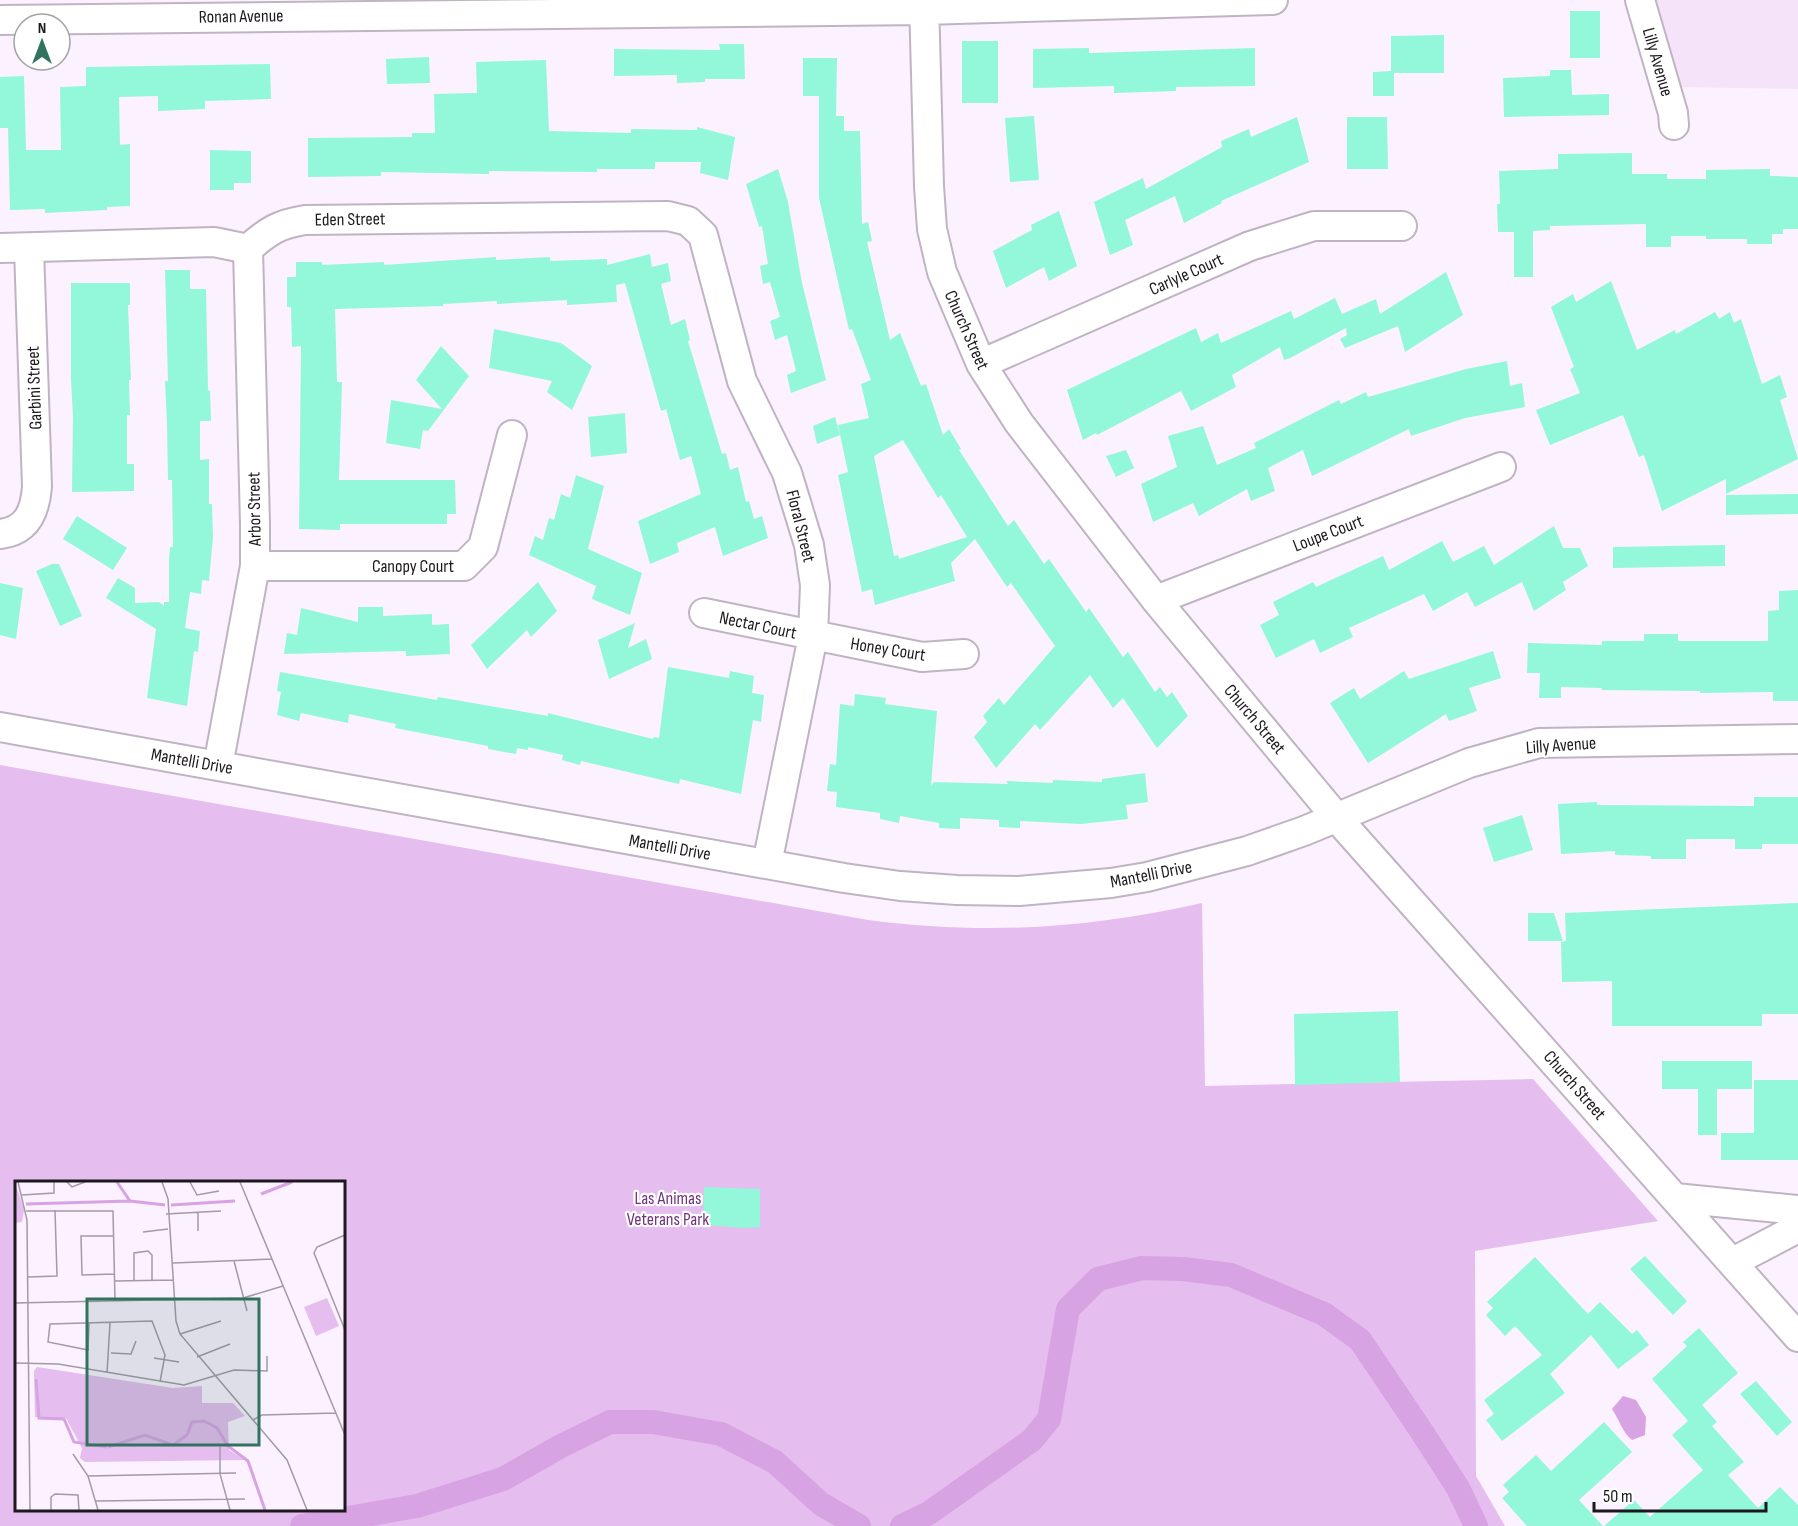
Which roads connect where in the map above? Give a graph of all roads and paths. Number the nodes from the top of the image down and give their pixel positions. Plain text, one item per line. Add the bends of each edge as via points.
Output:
1 (1273, 0) edge
2 (1640, 0) edge
3 (924, 5) edge
4 (293, 8) edge
5 (0, 20) edge
6 (1674, 125) dead end
7 (1402, 226) dead end
8 (704, 235) joint
9 (0, 248) edge
10 (29, 248) junction
11 (248, 249) junction
12 (981, 364) junction
13 (512, 435) dead end
14 (1500, 467) dead end
15 (12, 530) edge
16 (255, 566) junction
17 (1156, 600) junction
18 (704, 614) dead end
19 (813, 636) junction
20 (964, 654) dead end
21 (0, 727) edge
22 (1798, 739) edge
23 (218, 766) junction
24 (1336, 817) junction
25 (767, 864) junction
26 (1675, 1198) junction
27 (1798, 1210) edge
28 (1798, 1228) edge
29 (1733, 1263) junction
30 (1798, 1337) edge

1 - 3 street, Ronan Avenue
2 - 6 street, Lilly Avenue
3 - 4 street, Ronan Avenue
3 - 12 street, Church Street via 932,230 942,272
4 - 5 street, Ronan Avenue
7 - 12 street, Carlyle Court via 1314,226 1250,246
8 - 11 street, Eden Street via 688,221 668,216 305,220 285,223 266,232
8 - 19 street, Floral Street via 742,381 787,474 809,545 814,585
9 - 10 street
10 - 11 street via 214,242
10 - 15 street, Garbini Street via 37,487 36,501
11 - 16 street, Arbor Street
12 - 17 street, Church Street via 1019,423
13 - 16 street, Canopy Court via 483,547 464,566
14 - 17 street, Loupe Court
16 - 23 street, Arbor Street
17 - 24 street, Church Street
18 - 19 street, Nectar Court
19 - 20 street, Honey Court via 922,657
19 - 25 street, Floral Street
21 - 23 street, Mantelli Drive
22 - 24 street, Lilly Avenue via 1539,743 1469,763
23 - 25 street, Mantelli Drive
24 - 25 street, Mantelli Drive via 1196,866 1065,888 1019,891 900,886
24 - 26 street, Church Street
26 - 27 street
26 - 29 street, Church Street
28 - 29 street
29 - 30 street, Church Street

